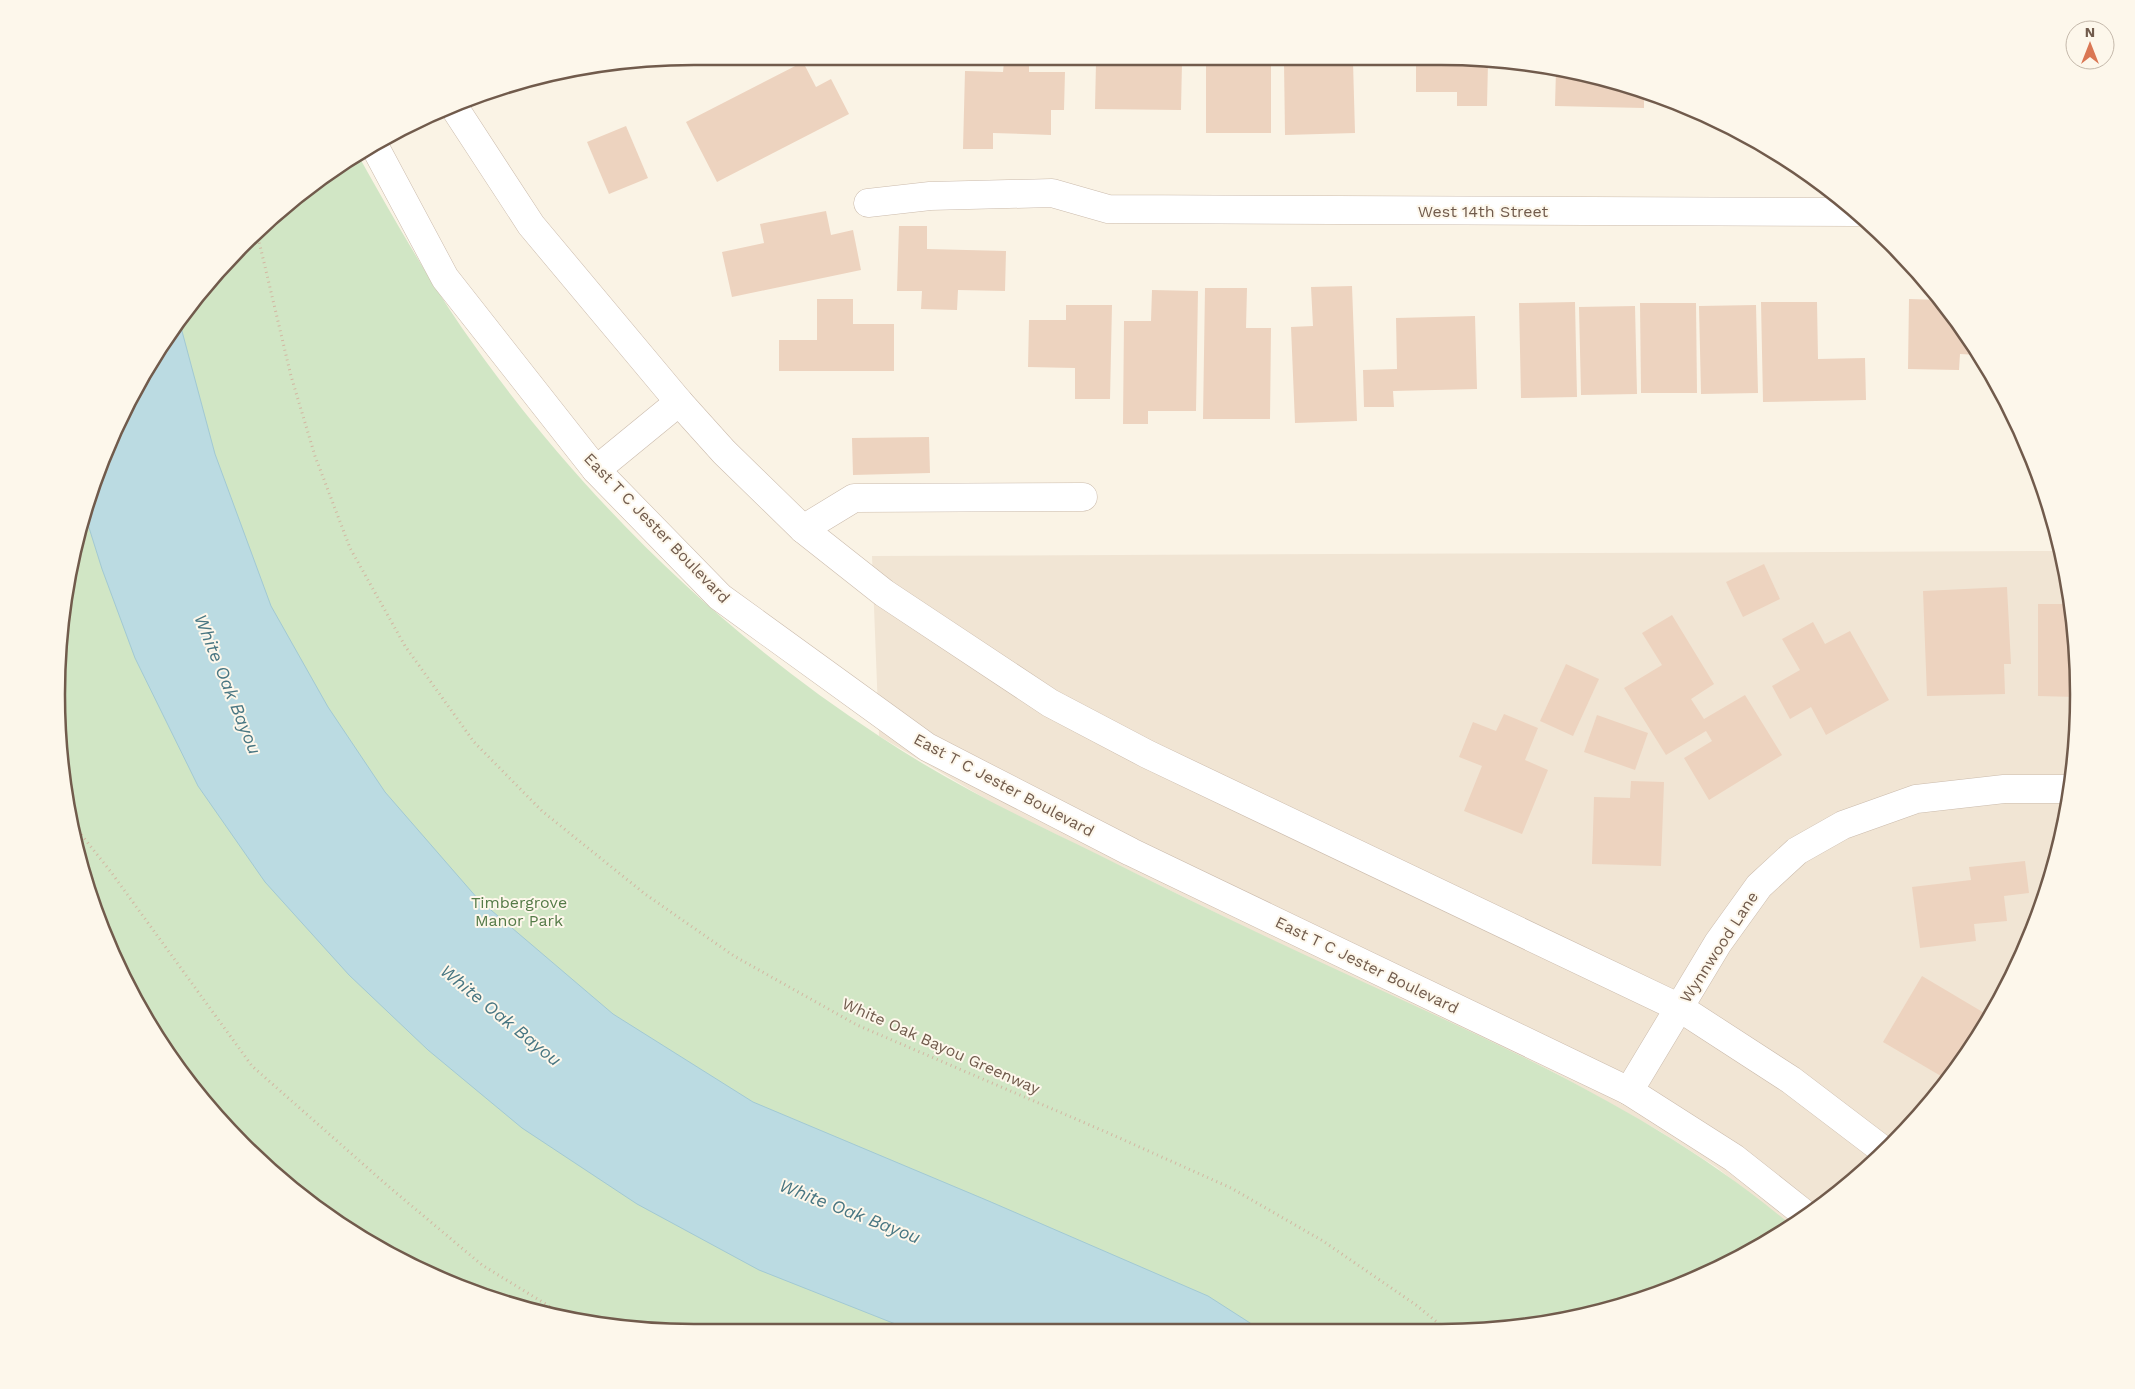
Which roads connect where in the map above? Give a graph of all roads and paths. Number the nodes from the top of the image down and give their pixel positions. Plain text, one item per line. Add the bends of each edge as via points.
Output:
1 (457, 112) edge
2 (377, 151) edge
3 (868, 203) dead end
4 (1845, 212) edge
5 (258, 241) edge
6 (679, 402) junction
7 (596, 470) junction
8 (1083, 497) dead end
9 (803, 528) junction
10 (2063, 789) edge
11 (81, 834) edge
12 (1680, 1008) junction
13 (1629, 1091) junction
14 (1879, 1147) edge
15 (1800, 1211) edge
16 (551, 1307) edge
17 (1439, 1324) edge

1 - 6 street via 531,225
2 - 7 street, East T C Jester Boulevard via 445,278
3 - 4 street, West 14th Street via 930,196 1052,193 1108,209
5 - 17 path, White Oak Bayou Greenway via 293,384 315,456 350,548 405,646 474,742 542,811 645,894 734,956 857,1025 1231,1188 1323,1241
6 - 7 street
6 - 9 street via 724,452
7 - 13 street, East T C Jester Boulevard via 720,597 927,747 1131,852
8 - 9 street via 854,498
9 - 12 street via 884,593 1050,703 1147,754
10 - 12 street, Wynnwood Lane via 2004,789 1916,799 1843,824 1797,851 1759,886 1718,943
11 - 16 path via 252,1066 482,1265
12 - 13 street, Wynnwood Lane
12 - 14 street via 1791,1080
13 - 15 street, East T C Jester Boulevard via 1734,1158

